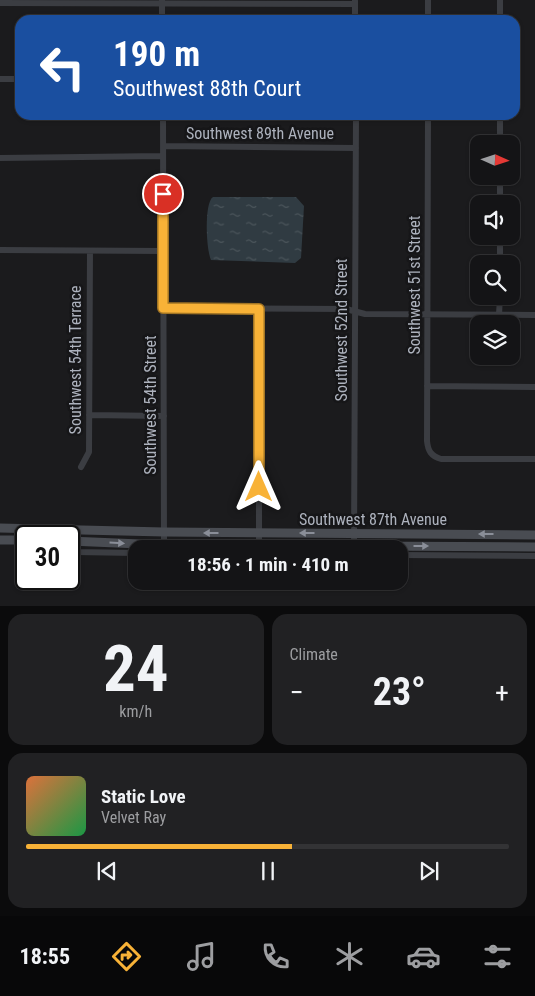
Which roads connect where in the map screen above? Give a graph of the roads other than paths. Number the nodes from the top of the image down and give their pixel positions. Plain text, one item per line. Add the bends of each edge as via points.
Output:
1 (428, 0) edge
2 (500, 0) edge
3 (162, 1) edge
4 (356, 2) edge
5 (0, 3) edge
6 (162, 15) edge
7 (356, 15) edge
8 (428, 15) edge
9 (500, 15) edge
10 (0, 79) edge
11 (15, 79) edge
12 (163, 120) edge
13 (356, 120) edge
14 (428, 120) edge
15 (500, 120) edge
16 (500, 135) edge
17 (163, 146) junction
18 (356, 148) junction
19 (163, 156) junction
20 (0, 158) edge
21 (0, 250) edge
22 (90, 251) junction
23 (164, 251) junction
24 (500, 305) edge
25 (163, 308) junction
26 (259, 309) junction
27 (355, 312) junction
28 (428, 314) junction
29 (499, 315) joint
30 (520, 315) edge
31 (535, 315) edge
32 (427, 386) junction
33 (535, 387) edge
34 (89, 415) junction
35 (164, 416) junction
36 (535, 459) edge
37 (81, 467) dead end
38 (0, 528) edge
39 (84, 530) junction
40 (80, 532) edge
41 (164, 532) junction
42 (259, 533) junction
43 (354, 534) junction
44 (446, 534) junction
45 (535, 534) edge
46 (0, 540) edge
47 (15, 540) edge
48 (164, 540) edge
49 (259, 540) edge
50 (354, 540) edge
51 (80, 541) edge
52 (128, 543) edge
53 (535, 546) edge
54 (408, 549) edge
55 (445, 551) junction
56 (80, 552) edge
57 (128, 554) edge
58 (408, 554) edge
59 (535, 556) edge

1 - 8 street
2 - 9 street
3 - 4 street
3 - 5 street
3 - 6 street
4 - 7 street
10 - 11 street
12 - 17 street, Southwest 54th Street
13 - 18 street, Southwest 52nd Street
14 - 28 street, Southwest 51st Street
15 - 16 street
17 - 18 street, Southwest 89th Avenue
17 - 19 street, Southwest 54th Street
18 - 27 street, Southwest 52nd Street
19 - 20 street
19 - 23 street, Southwest 54th Street
21 - 22 street
22 - 23 street
22 - 34 street, Southwest 54th Terrace
23 - 25 street, Southwest 54th Street
24 - 29 street
25 - 26 street
25 - 35 street, Southwest 54th Street
26 - 27 street
26 - 42 street
27 - 28 street
27 - 43 street, Southwest 52nd Street
28 - 29 street
28 - 32 street, Southwest 51st Street
30 - 31 street
32 - 33 street
32 - 36 street, Southwest 51st Street via 427,441 432,455 447,459
34 - 35 street
34 - 37 street, Southwest 54th Terrace via 89,452
35 - 41 street, Southwest 54th Street
38 - 39 main road, Southwest 87th Avenue
39 - 40 main road
39 - 41 main road, Southwest 87th Avenue
42 -> 41 main road, Southwest 87th Avenue
41 - 48 street, Southwest 54th Street
43 -> 42 main road, Southwest 87th Avenue
42 - 49 street
43 - 44 main road, Southwest 87th Avenue
43 - 50 street, Southwest 52nd Street
45 -> 44 main road, Southwest 87th Avenue
44 - 55 main road
46 - 47 main road
51 -> 52 main road, Southwest 87th Avenue
53 - 55 main road, Southwest 87th Avenue
54 -> 55 main road, Southwest 87th Avenue
55 - 58 street, Southwest 87th Avenue
55 - 59 street, Southwest 87th Avenue
56 - 57 street

